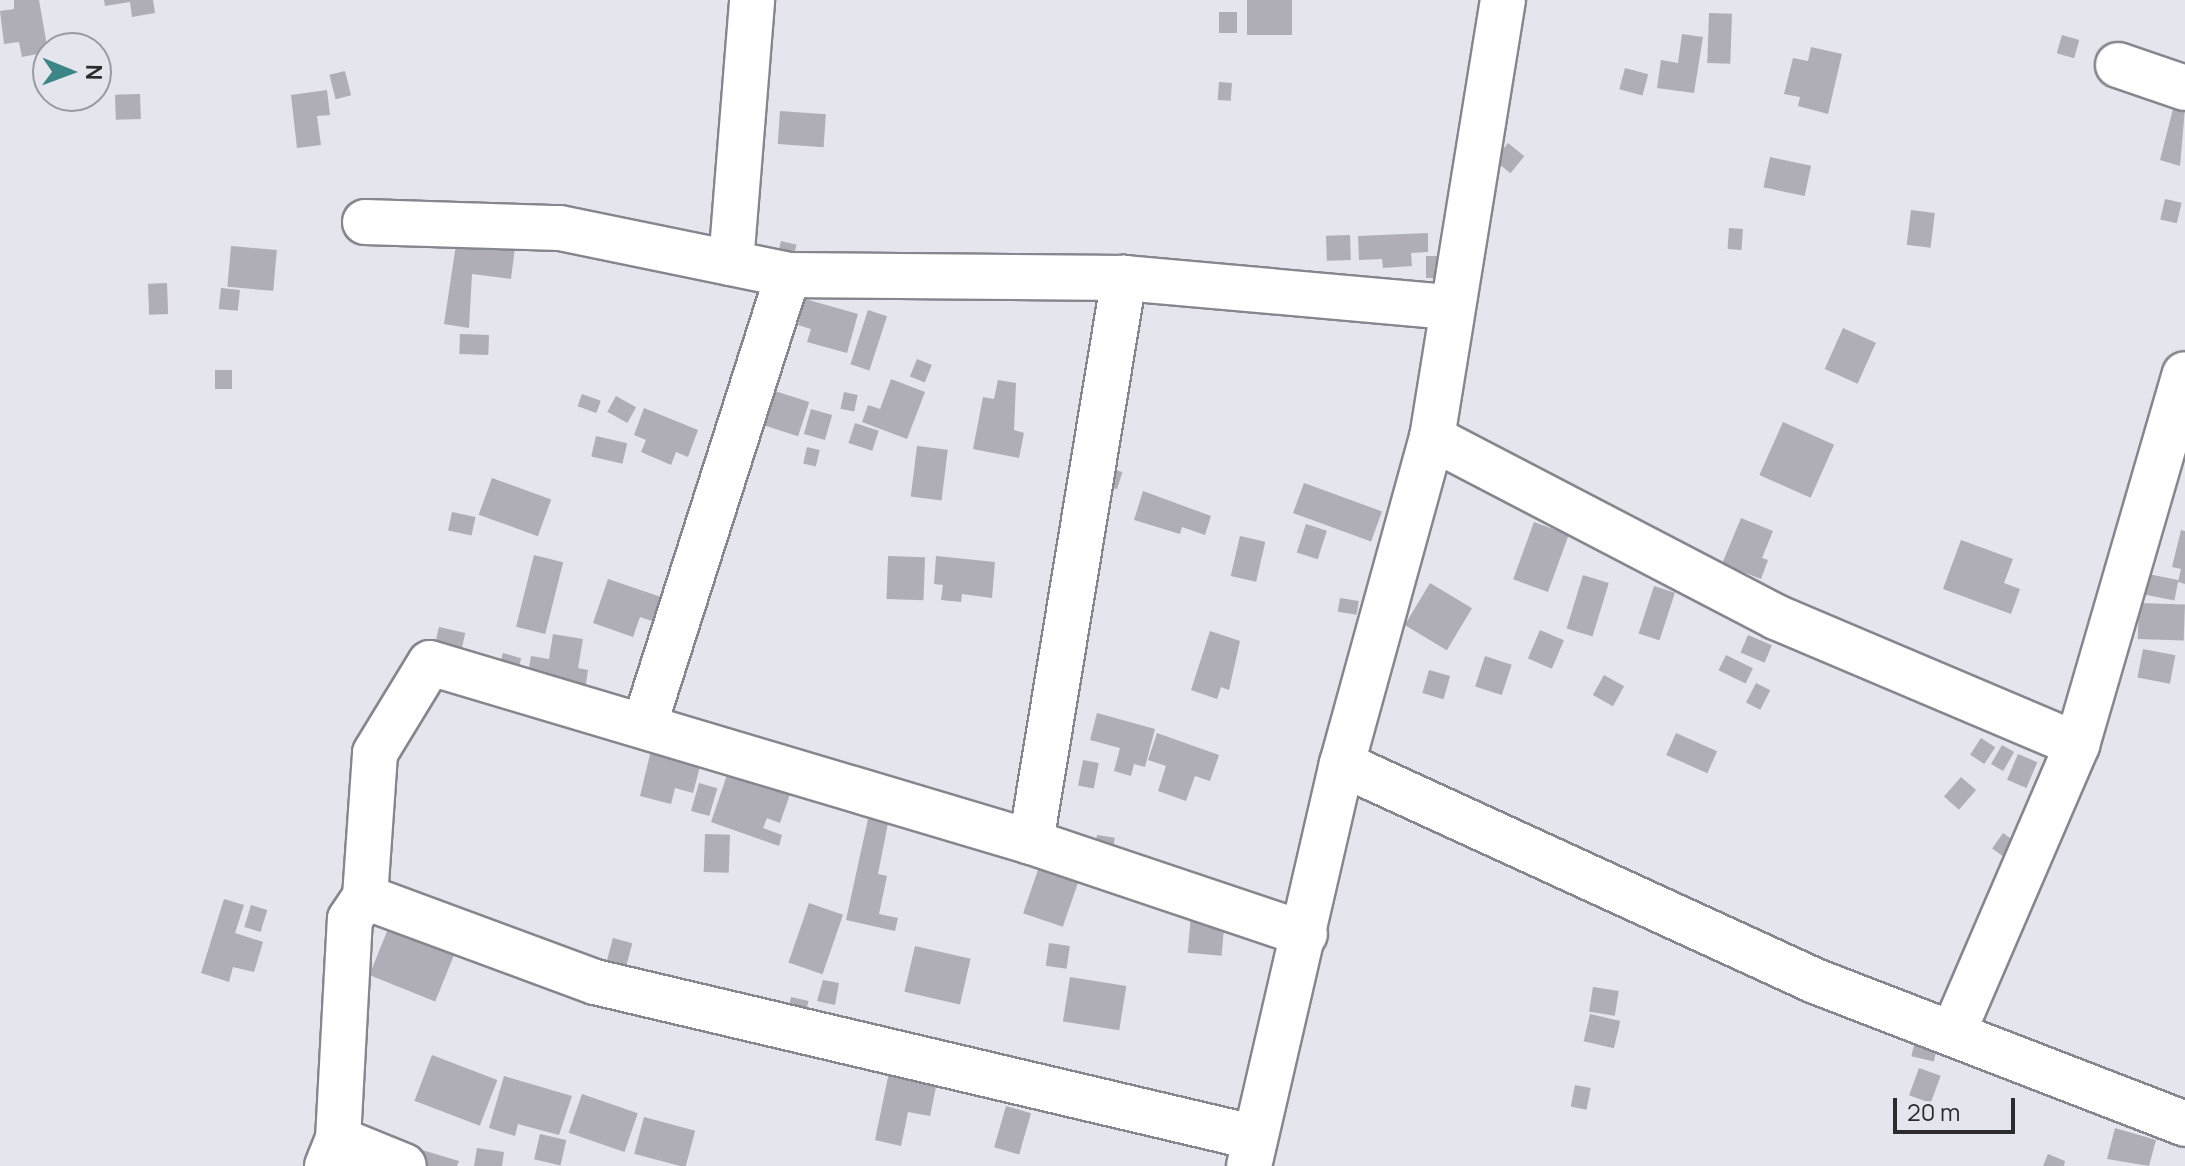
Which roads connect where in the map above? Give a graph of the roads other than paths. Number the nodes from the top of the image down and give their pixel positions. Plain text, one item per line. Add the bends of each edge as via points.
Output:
1 (752, 0) edge
2 (1503, 0) edge
3 (2118, 65) dead end
4 (2185, 88) edge
5 (365, 222) dead end
6 (731, 263) junction
7 (788, 275) junction
8 (1124, 278) junction
9 (1450, 307) junction
10 (2185, 374) edge
11 (2178, 418) edge
12 (1432, 438) junction
13 (644, 726) junction
14 (2077, 745) junction
15 (1342, 764) junction
16 (1031, 842) junction
17 (365, 897) junction
18 (1305, 934) junction
19 (1953, 1033) junction
20 (2185, 1124) edge
21 (333, 1152) edge
22 (1250, 1152) edge
23 (404, 1166) edge

1 - 6 street
2 - 9 street
3 - 4 street
5 - 6 street via 560,228
6 - 7 street
7 - 8 street
7 - 13 street
8 - 9 street
8 - 16 street
9 - 12 street
10 - 11 street
11 - 14 street
12 - 14 street via 1776,617
12 - 15 street
13 - 16 street
13 - 17 street via 430,663 375,753
14 - 19 street
15 - 18 street
15 - 19 street via 1815,981
16 - 18 street
17 - 21 street via 350,919
17 - 22 street via 595,982
18 - 22 street
19 - 20 street
21 - 23 street

